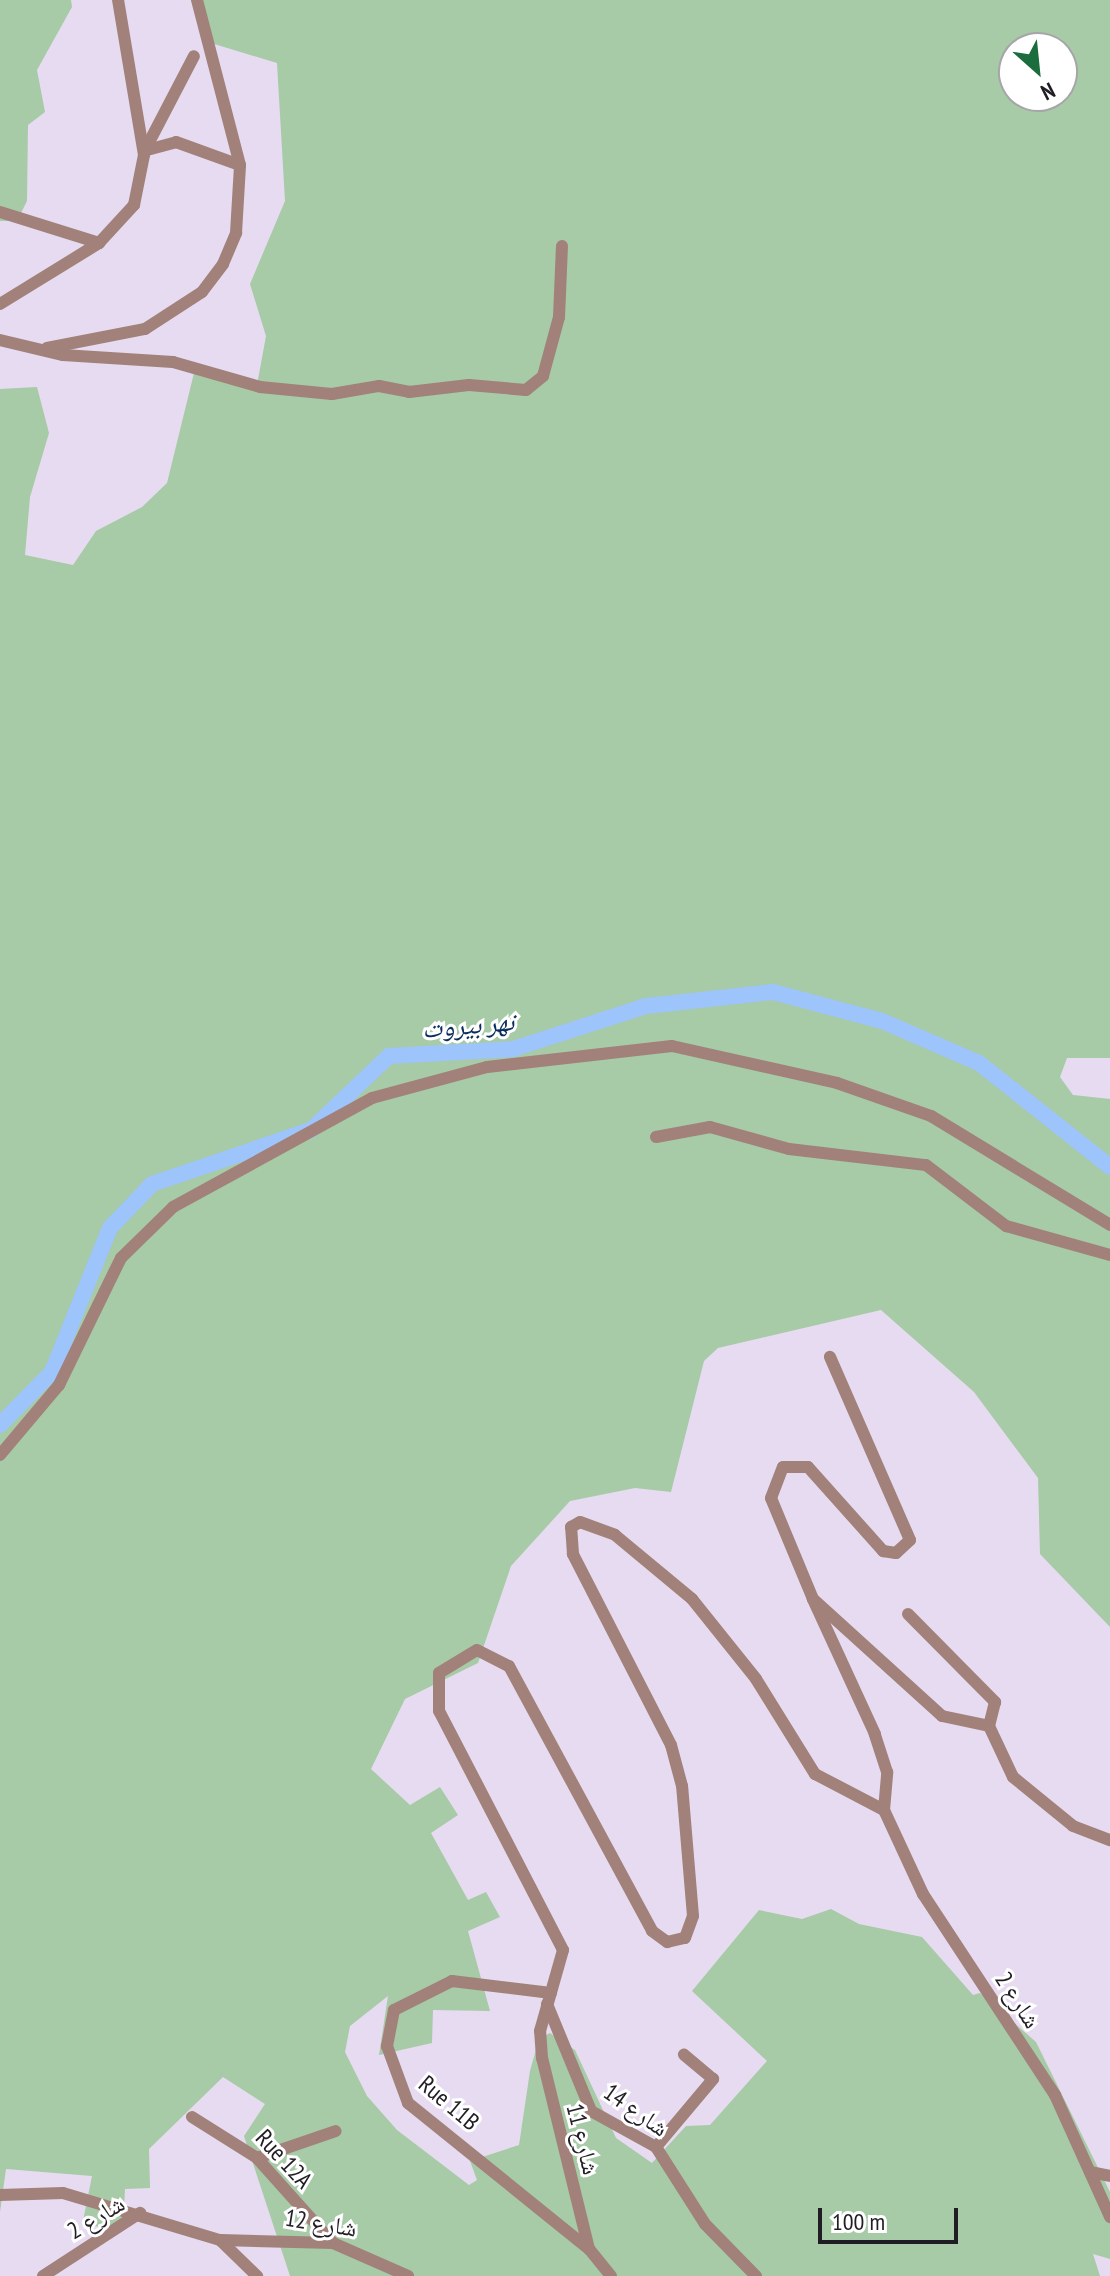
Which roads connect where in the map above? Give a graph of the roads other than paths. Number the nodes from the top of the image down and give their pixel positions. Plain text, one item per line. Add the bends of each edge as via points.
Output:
1 (118, 0) edge
2 (197, 0) edge
3 (194, 56) dead end
4 (144, 152) junction
5 (240, 165) junction
6 (0, 212) edge
7 (99, 243) junction
8 (562, 246) dead end
9 (0, 304) edge
10 (0, 340) edge
11 (44, 348) junction
12 (656, 1137) dead end
13 (1110, 1225) edge
14 (1110, 1255) edge
15 (830, 1357) dead end
16 (0, 1455) edge
17 (813, 1599) junction
18 (908, 1614) dead end
19 (989, 1726) junction
20 (884, 1810) junction
21 (1110, 1840) edge
22 (549, 1998) junction
23 (684, 2055) dead end
24 (192, 2117) dead end
25 (336, 2131) dead end
26 (656, 2147) junction
27 (257, 2158) junction
28 (1090, 2172) junction
29 (1110, 2176) edge
30 (0, 2195) edge
31 (140, 2213) junction
32 (1110, 2217) edge
33 (220, 2240) junction
34 (333, 2243) junction
35 (589, 2249) junction
36 (43, 2276) edge
37 (257, 2276) edge
38 (408, 2276) edge
39 (611, 2276) edge
40 (756, 2276) edge

1 - 4 street
2 - 5 street
3 - 4 street
4 - 5 street via 176,142
4 - 7 street via 134,205
5 - 11 street via 236,233 202,292 145,329
6 - 7 street
7 - 9 street
8 - 11 street via 559,317 543,376 526,390 374,386 332,394 260,387 173,362
10 - 11 street
12 - 14 street via 710,1127 789,1149 926,1165 1006,1226
13 - 16 street via 931,1116 837,1083 672,1046 487,1067 372,1098 151,1224 121,1258 59,1385
15 - 17 street via 910,1540 896,1553 883,1551 808,1467 783,1467 771,1498
17 - 19 street via 942,1716
17 - 20 street via 875,1734 887,1772
18 - 19 street via 995,1702
19 - 21 street via 1013,1777 1073,1826
20 - 22 street, شارع 11 via 815,1774 756,1679 692,1599 615,1535 580,1522 571,1527 573,1554 677,1763 693,1861 693,1916 680,1942 658,1939 509,1666 477,1650 453,1661 434,1685 439,1711 557,1932 563,1967
20 - 28 street, شارع 2 via 923,1894 1055,2095
22 - 26 street, شارع 14 via 591,2111
22 - 35 street, شارع 11 via 545,2074
22 - 35 street, Rue 11B via 452,1981 394,2010 387,2046 408,2103
23 - 26 street via 713,2079
24 - 27 street, Rue 12A
25 - 27 street
26 - 40 street, شارع 14 via 705,2224
27 - 34 street, Rue 12A
28 - 29 street
28 - 32 street, شارع 2
30 - 31 street via 63,2193
31 - 33 street, شارع 2
31 - 36 street, شارع 2
33 - 34 street, شارع 12
33 - 37 street
34 - 38 street, شارع 12
35 - 39 street, شارع 11

